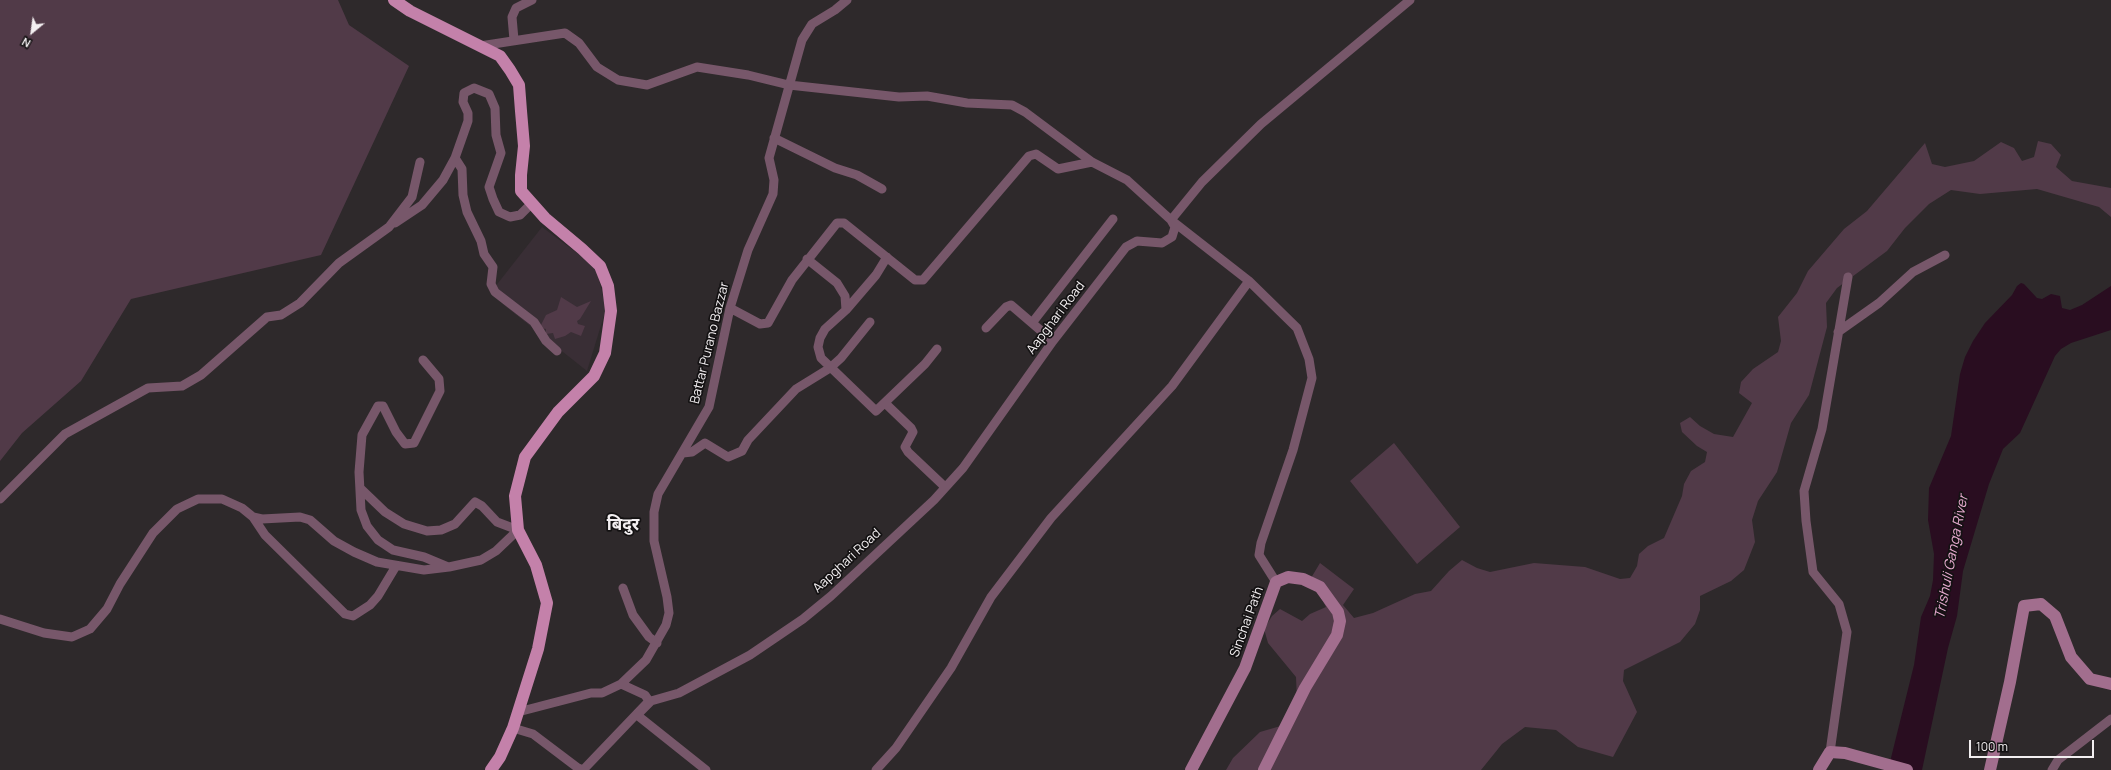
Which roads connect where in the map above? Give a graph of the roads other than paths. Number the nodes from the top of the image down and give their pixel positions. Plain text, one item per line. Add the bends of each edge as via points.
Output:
1 (394, 0) edge
2 (532, 0) edge
3 (847, 0) edge
4 (1410, 0) edge
5 (514, 40) junction
6 (480, 46) junction
7 (789, 86) junction
8 (774, 138) junction
9 (455, 158) junction
10 (420, 162) dead end
11 (1092, 162) junction
12 (882, 189) dead end
13 (531, 204) junction
14 (1113, 219) dead end
15 (1171, 220) junction
16 (389, 228) junction
17 (1945, 255) dead end
18 (887, 257) junction
19 (808, 259) junction
20 (1848, 277) dead end
21 (1249, 281) junction
22 (730, 308) junction
23 (846, 310) junction
24 (870, 322) dead end
25 (1032, 323) junction
26 (986, 328) dead end
27 (1838, 332) junction
28 (1053, 341) junction
29 (937, 349) dead end
30 (557, 351) dead end
31 (423, 360) dead end
32 (830, 368) junction
33 (885, 402) junction
34 (683, 453) junction
35 (945, 487) junction
36 (360, 488) junction
37 (0, 499) edge
38 (253, 517) junction
39 (518, 530) junction
40 (396, 566) junction
41 (449, 567) junction
42 (1276, 582) junction
43 (624, 588) dead end
44 (0, 619) edge
45 (657, 643) junction
46 (621, 684) junction
47 (2111, 684) edge
48 (518, 712) junction
49 (637, 715) junction
50 (2111, 719) edge
51 (513, 728) junction
52 (1830, 752) junction
53 (491, 770) edge
54 (706, 770) edge
55 (876, 770) edge
56 (1191, 770) edge
57 (1264, 770) edge
58 (1819, 770) edge
59 (1907, 770) edge
60 (1990, 770) edge
61 (2052, 770) edge

1 - 6 main road via 410,11
2 - 5 street via 516,8 512,17
3 - 7 street, Battar Purano Bazzar via 812,24 802,40
4 - 15 street via 1261,124 1202,182
5 - 6 street
5 - 7 street via 565,33 579,43 597,67 618,80 647,85 697,67 748,75
6 - 13 main road via 500,56 518,85 524,146 521,191
7 - 8 street, Battar Purano Bazzar
7 - 11 street via 1012,105
8 - 12 street
8 - 22 street, Battar Purano Bazzar via 769,158 774,180 773,194 748,250
9 - 13 street via 468,120 463,102 464,93 474,88 489,94 495,108 496,135 501,153 489,187 499,212 510,217 520,215
9 - 16 street via 443,180 422,205
9 - 30 street via 462,169 463,195 468,212 484,254 493,267 491,284 495,292 534,322 546,341
10 - 16 street via 412,197
11 - 15 street via 1127,180
11 - 18 street via 1058,169 1036,154 1029,156 923,280 915,280
13 - 39 main road via 600,266 608,286 611,311 605,352 594,376 558,412 525,457 515,496
14 - 25 street
15 - 21 street
15 - 28 street, Aapghari Road via 1175,227 1172,237 1162,243 1137,241 1126,248
16 - 37 street via 339,263 300,302 281,315 267,318 201,375 182,386 148,388 65,434
17 - 27 street via 1913,272 1878,303
18 - 19 street via 844,223 837,223
18 - 23 street via 876,275
19 - 22 street via 792,280 768,323 760,324
19 - 23 street via 837,283 845,296
20 - 27 street
21 - 42 street via 1297,328 1309,358 1312,378 1287,471 1261,543 1259,556
21 - 55 street via 1172,386 1054,514 991,597 951,668 896,748
22 - 34 street, Battar Purano Bazzar via 709,407
23 - 32 street via 825,329 820,338 818,347 821,358
24 - 32 street
25 - 26 street via 1011,305
25 - 28 street
27 - 52 street via 1822,429 1804,491 1813,572 1839,604 1847,632
28 - 35 street, Aapghari Road via 963,468
29 - 33 street
31 - 36 street via 439,379 440,391 414,443 405,444 396,432 384,406 378,406 362,435
32 - 33 street via 876,412
32 - 34 street via 796,389 748,440 742,452 728,457 705,443 692,452
33 - 35 street via 912,428 913,432 905,447 908,452
34 - 45 street, Battar Purano Bazzar via 658,494 654,512 654,541 661,564 669,613
35 - 49 street, Aapghari Road via 831,596 803,619 750,655 679,693 651,701
36 - 39 street via 385,512 404,524 427,531 441,530 455,524 476,502 497,522
36 - 41 street via 361,510 367,526 378,540 393,550 424,557
38 - 40 street via 300,517 310,520 334,541 354,552 377,562
38 - 40 street via 265,535 345,614 353,616 370,606
38 - 44 street via 242,508 222,499 198,499 177,509 145,544 107,609 90,629 72,637 44,633
39 - 41 street via 496,551 481,560
39 - 48 main road via 536,565 547,603 538,649
40 - 41 street via 424,570
42 - 56 street, Sinchai Path via 1245,668
42 - 57 street, Sinchai Path via 1288,577 1303,579 1320,588 1338,612 1340,621 1337,635 1305,688
43 - 45 street via 633,615 649,637
45 - 46 street, Battar Purano Bazzar via 646,660
46 - 48 street, Battar Purano Bazzar via 602,693
46 - 49 street via 645,695 649,702
47 - 60 street via 2090,679 2071,657 2055,616 2041,604 2024,606
48 - 51 main road
49 - 51 street via 583,770 533,734
49 - 54 street
50 - 61 street via 2058,760
51 - 53 main road
52 - 58 street
52 - 59 street via 1845,753

